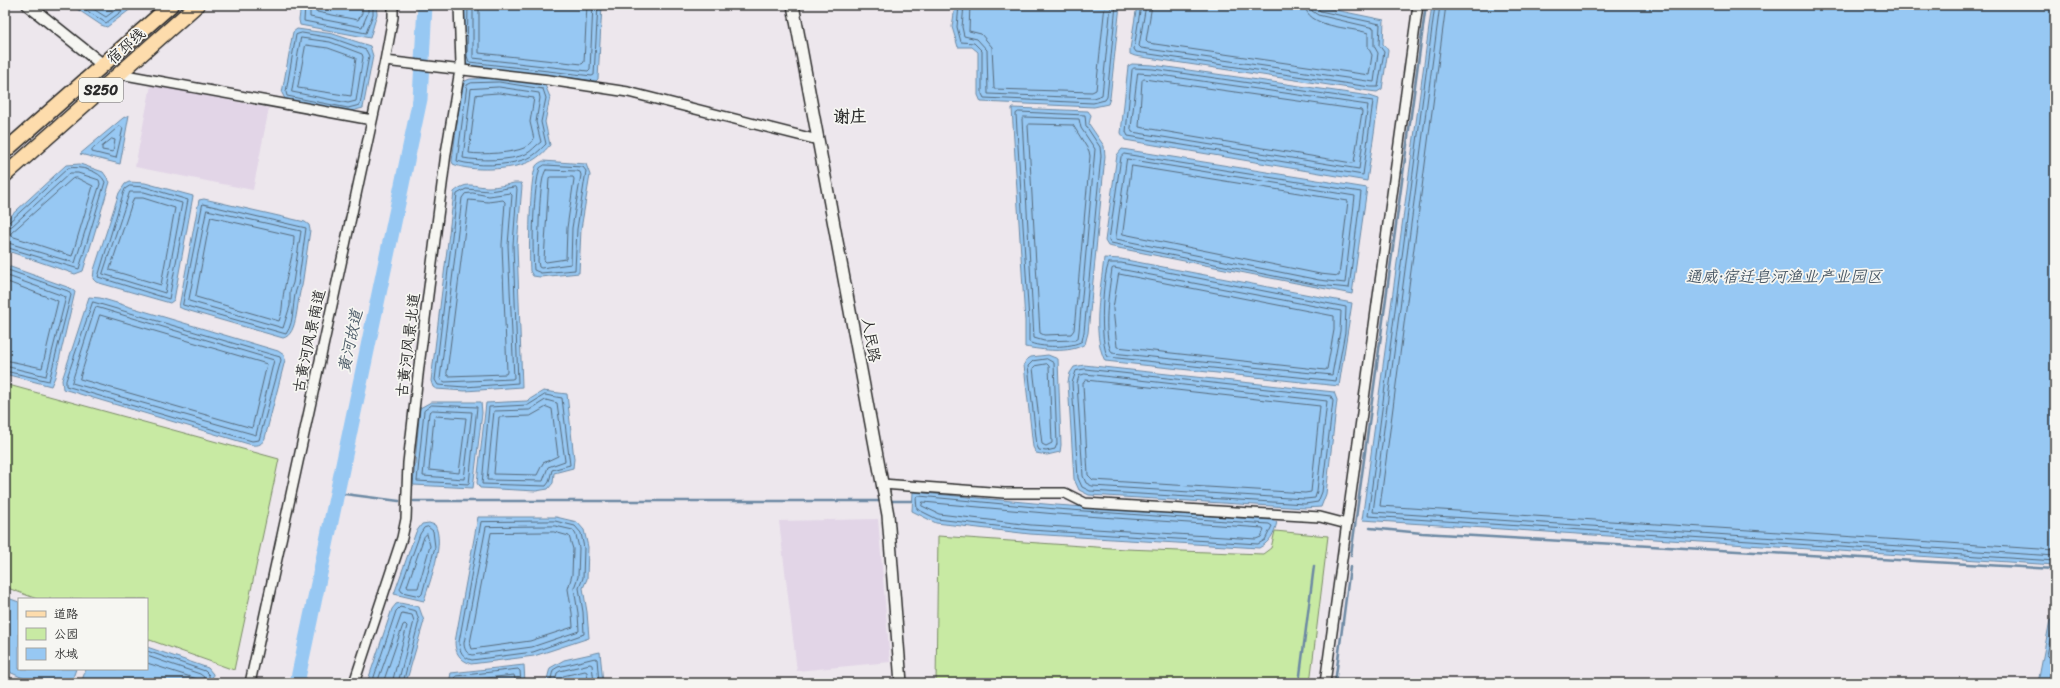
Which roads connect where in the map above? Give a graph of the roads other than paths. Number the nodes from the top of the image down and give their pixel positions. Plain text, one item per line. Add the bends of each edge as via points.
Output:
1 (28, 5) edge
2 (171, 5) edge
3 (197, 5) edge
4 (393, 5) edge
5 (459, 5) edge
6 (793, 5) edge
7 (1418, 5) edge
8 (388, 61) junction
9 (102, 66) junction
10 (456, 69) junction
11 (120, 74) junction
12 (372, 120) junction
13 (818, 140) junction
14 (5, 151) edge
15 (5, 175) edge
16 (882, 484) junction
17 (1347, 524) junction
18 (250, 683) edge
19 (354, 683) edge
20 (901, 683) edge
21 (1325, 683) edge

1 - 9 street
2 - 9 main road, 宿邳线 / S250
3 - 11 main road, 宿邳线 / S250
4 - 8 street, 古黄河风景南道
5 - 10 street, 古黄河风景北道
6 - 13 street, 人民路
7 - 17 street
8 - 10 street
8 - 12 street, 古黄河风景南道
9 - 14 main road, 宿邳线 / S250
10 - 13 street via 628,92
10 - 19 street, 古黄河风景北道 via 408,463 406,519
11 - 12 street
11 - 15 main road, 宿邳线 / S250
12 - 18 street, 古黄河风景南道
13 - 16 street, 人民路
16 - 17 street via 1004,493 1065,493 1085,503 1320,517
16 - 20 street, 人民路
17 - 21 street

